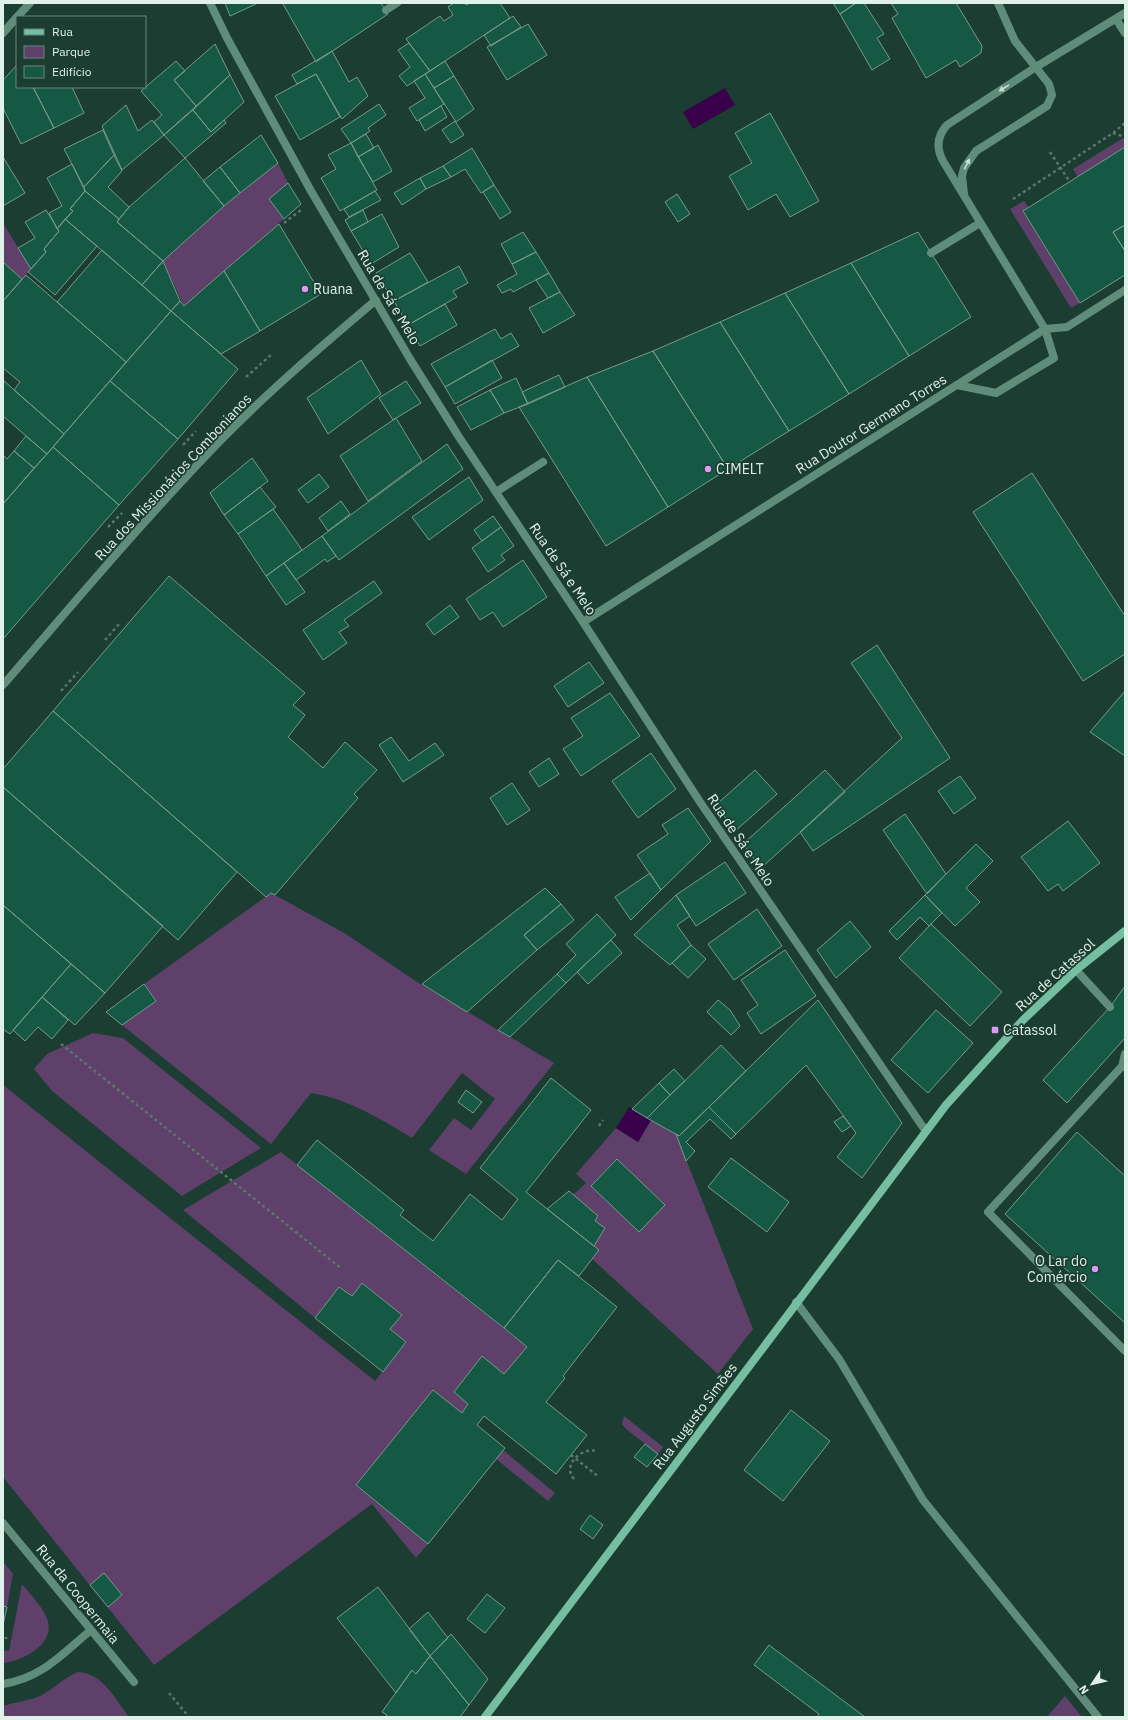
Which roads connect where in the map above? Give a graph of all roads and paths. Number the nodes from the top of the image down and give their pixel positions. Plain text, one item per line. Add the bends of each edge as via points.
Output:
1 (30, 3) edge
2 (210, 3) edge
3 (396, 3) edge
4 (998, 3) edge
5 (386, 10) dead end
6 (1125, 13) edge
7 (18, 16) edge
8 (16, 18) edge
9 (1116, 19) junction
10 (3, 33) edge
11 (1125, 33) edge
12 (1036, 67) junction
13 (1125, 123) edge
14 (1113, 133) junction
15 (1125, 134) edge
16 (1050, 152) dead end
17 (1060, 168) junction
18 (1070, 182) dead end
19 (1013, 199) dead end
20 (967, 201) junction
21 (980, 223) junction
22 (931, 253) dead end
23 (1125, 290) edge
24 (376, 300) junction
25 (1045, 329) junction
26 (272, 354) dead end
27 (246, 377) dead end
28 (957, 385) junction
29 (196, 431) dead end
30 (183, 445) dead end
31 (544, 462) dead end
32 (496, 492) junction
33 (122, 513) dead end
34 (108, 527) dead end
35 (583, 622) junction
36 (120, 623) dead end
37 (105, 640) dead end
38 (78, 672) dead end
39 (3, 685) edge
40 (61, 691) dead end
41 (1125, 931) edge
42 (1076, 970) junction
43 (1110, 1007) dead end
44 (61, 1044) dead end
45 (1125, 1054) edge
46 (1124, 1067) edge
47 (603, 1120) dead end
48 (599, 1126) dead end
49 (926, 1130) junction
50 (342, 1269) dead end
51 (796, 1302) junction
52 (1125, 1351) edge
53 (597, 1452) dead end
54 (576, 1458) junction
55 (599, 1477) dead end
56 (574, 1479) dead end
57 (3, 1523) edge
58 (91, 1630) junction
59 (134, 1682) dead end
60 (3, 1684) edge
61 (169, 1693) dead end
62 (189, 1717) edge
63 (486, 1717) edge
64 (1098, 1717) edge

1 - 7 street
2 - 24 street, Rua de Sá e Melo via 311,191
3 - 5 street
4 - 12 street via 1015,41
6 - 9 street
8 - 10 street
9 - 11 street
9 - 12 street
20 -> 12 street via 962,176 976,151 1047,106 1050,101 1052,90
12 -> 20 street via 947,125 942,131 939,139 940,156
13 - 14 path
14 - 15 path via 1122,136
14 - 17 path
16 - 17 path
17 - 18 path
17 - 19 path
20 - 21 street
21 - 22 street
21 - 25 street
23 - 25 street via 1067,327
24 - 32 street, Rua de Sá e Melo via 459,437
24 - 39 street, Rua dos Missionários Combonianos via 310,356 223,438 124,545
25 - 28 street, Rua Doutor Germano Torres
25 - 28 street via 1054,358 996,393
26 - 27 path
28 - 35 street, Rua Doutor Germano Torres
29 - 30 path
31 - 32 street
32 - 35 street, Rua de Sá e Melo
33 - 34 path
35 - 49 street, Rua de Sá e Melo via 700,802
36 - 37 path
38 - 40 path
41 - 42 main road, Rua de Catassol
42 - 43 street
42 - 49 main road, Rua de Catassol via 1004,1040
44 - 50 path
45 - 46 street
46 - 52 street via 988,1212
47 - 48 path
49 - 51 main road, Rua Augusto Simões
51 - 63 main road, Rua Augusto Simões
51 - 64 street via 839,1359 923,1500
53 - 54 path via 584,1451
54 - 55 path via 571,1455
54 - 56 path via 571,1467
57 - 58 street, Rua da Coopermaia
58 - 59 street, Rua da Coopermaia
58 - 60 street via 35,1674
61 - 62 path

